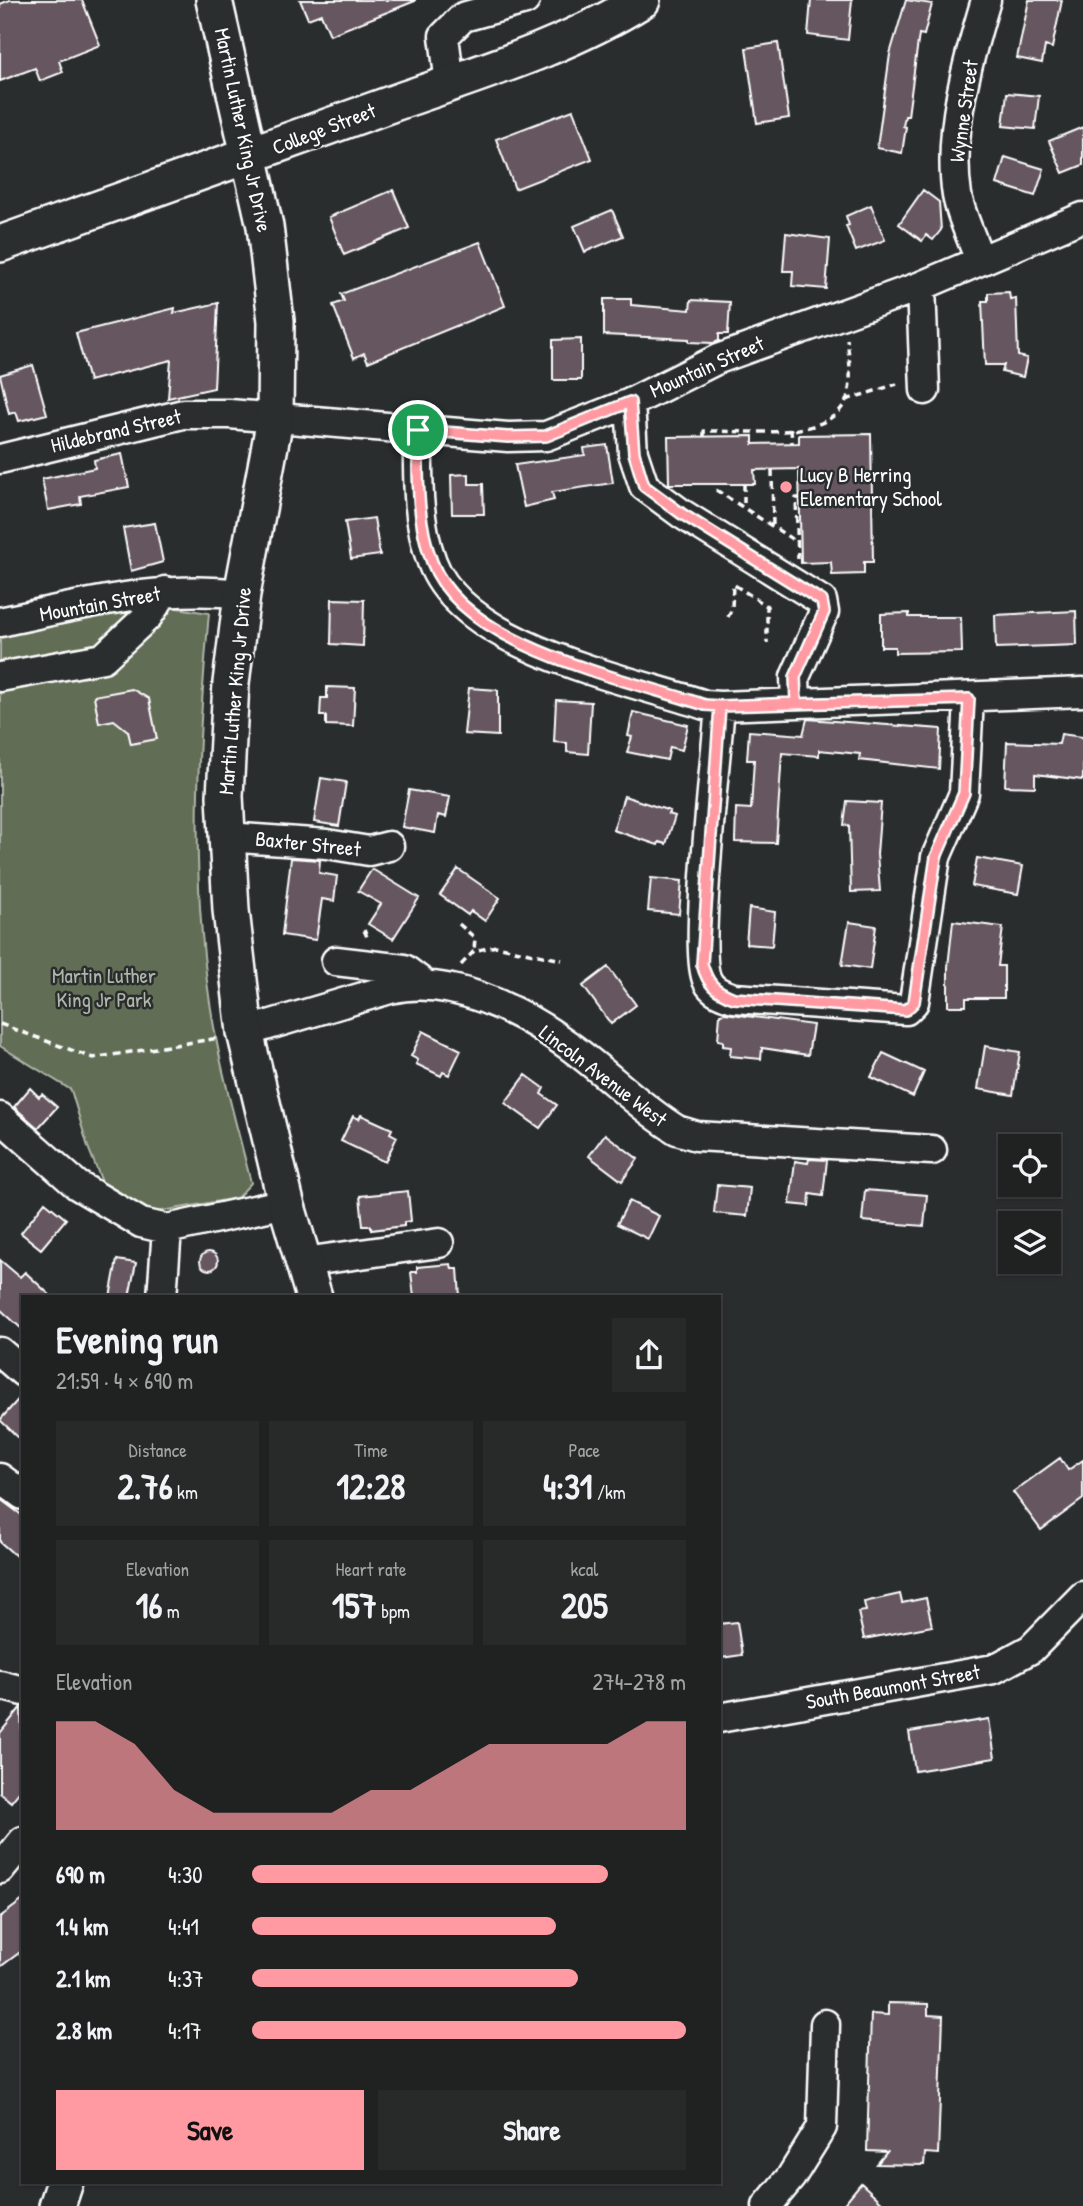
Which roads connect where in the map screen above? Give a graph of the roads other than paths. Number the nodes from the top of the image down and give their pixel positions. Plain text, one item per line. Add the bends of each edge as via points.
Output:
1 (214, 0) edge
2 (525, 0) edge
3 (642, 0) edge
4 (986, 0) edge
5 (450, 84) junction
6 (249, 157) junction
7 (1083, 217) edge
8 (0, 244) edge
9 (980, 261) junction
10 (921, 286) junction
11 (925, 390) dead end
12 (630, 402) junction
13 (275, 419) junction
14 (418, 430) junction
15 (0, 460) edge
16 (166, 591) junction
17 (242, 594) junction
18 (0, 622) edge
19 (0, 677) edge
20 (1083, 692) edge
21 (969, 699) junction
22 (796, 703) junction
23 (720, 706) junction
24 (226, 837) junction
25 (389, 846) dead end
26 (336, 961) dead end
27 (424, 984) junction
28 (245, 1032) junction
29 (0, 1117) edge
30 (932, 1150) dead end
31 (286, 1203) junction
32 (167, 1228) junction
33 (439, 1243) dead end
34 (304, 1262) junction
35 (162, 1295) edge
36 (313, 1295) edge
37 (0, 1352) edge
38 (21, 1370) edge
39 (0, 1478) edge
40 (21, 1494) edge
41 (1083, 1596) edge
42 (0, 1685) edge
43 (21, 1690) edge
44 (721, 1718) edge
45 (21, 1843) edge
46 (0, 1869) edge
47 (825, 2024) dead end
48 (64, 2184) edge
49 (57, 2206) edge
50 (767, 2206) edge

1 - 6 main road, Martin Luther King Jr Drive
2 - 5 street via 463,17 444,36
3 - 5 main road, College Street via 581,33
4 - 9 street, Wynne Street via 955,155 957,198
5 - 6 main road, College Street
6 - 8 main road, College Street
6 - 13 main road, Martin Luther King Jr Drive via 265,226 276,321
7 - 9 street, Mountain Street
9 - 10 street, Mountain Street
10 - 11 street
10 - 12 street, Mountain Street via 718,359
12 - 14 street, Mountain Street via 546,436
12 - 22 street via 634,453 644,486 822,601 824,612 795,677
13 - 14 street, Mountain Street
13 - 15 street, Hildebrand Street via 183,414
13 - 17 main road, Martin Luther King Jr Drive
14 - 23 street via 423,535 433,566 470,610 531,650
16 - 17 street, Mountain Street
16 - 18 street, Mountain Street
16 - 19 street via 148,616 103,658
17 - 24 main road, Martin Luther King Jr Drive via 231,683
20 - 21 street
21 - 22 street
21 - 23 street via 964,793 936,857 914,1002 906,1010 734,998 708,983 702,964
22 - 23 street
24 - 25 street, Baxter Street via 369,851
24 - 28 main road, Martin Luther King Jr Drive
26 - 27 street via 388,965 409,971
27 - 28 street, Lincoln Avenue West via 390,989
27 - 30 street, Lincoln Avenue West via 480,997 548,1031 677,1130 697,1136
28 - 31 main road, Martin Luther King Jr Drive
29 - 32 street via 77,1185 141,1223
31 - 32 street
31 - 34 main road, Martin Luther King Jr Drive
32 - 35 street
33 - 34 street
34 - 36 main road, Martin Luther King Jr Drive
37 - 38 street
39 - 40 street
41 - 44 street, South Beaumont Street via 1031,1649 993,1669
42 - 43 street
45 - 46 street
47 - 50 street via 822,2127
48 - 49 main road

